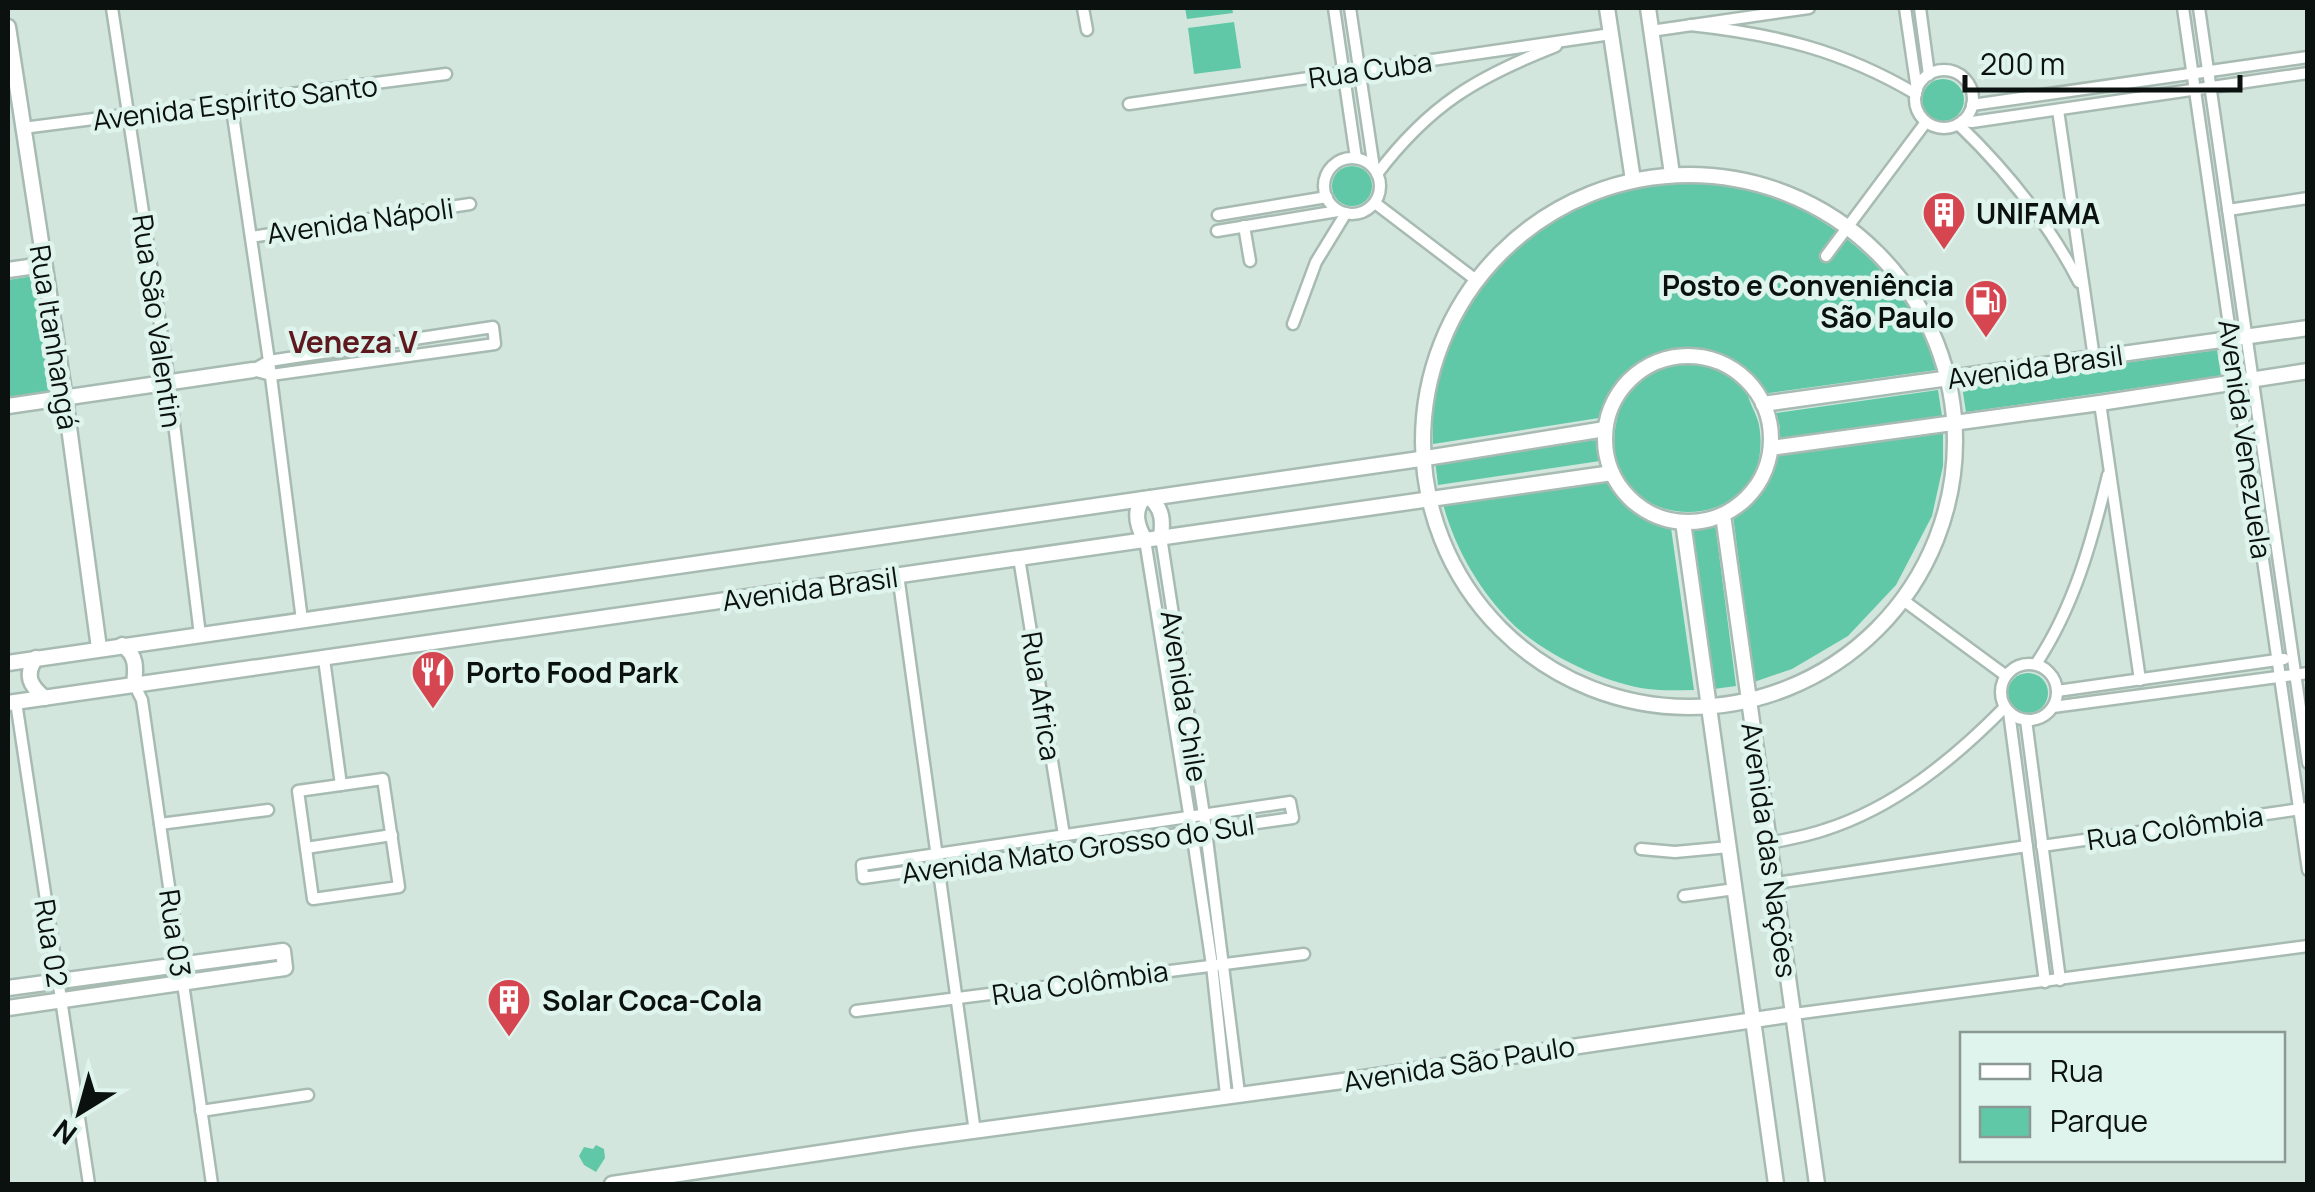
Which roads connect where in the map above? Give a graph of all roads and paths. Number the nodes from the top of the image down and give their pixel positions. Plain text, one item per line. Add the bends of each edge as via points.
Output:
1 (112, 8) edge
2 (1084, 8) edge
3 (1334, 8) edge
4 (1350, 8) edge
5 (1607, 8) edge
6 (1648, 8) edge
7 (1810, 8) edge
8 (1904, 8) edge
9 (1920, 8) edge
10 (2182, 8) edge
11 (2199, 8) edge
12 (1690, 25) junction
13 (8, 26) edge
14 (1087, 30) dead end
15 (1651, 31) junction
16 (1611, 34) junction
17 (1571, 40) junction
18 (2308, 56) edge
19 (1360, 71) junction
20 (2208, 71) junction
21 (1344, 73) junction
22 (2192, 73) junction
23 (446, 74) dead end
24 (2308, 74) edge
25 (1930, 75) junction
26 (2210, 88) junction
27 (2195, 90) junction
28 (1916, 92) junction
29 (232, 102) junction
30 (1129, 104) dead end
31 (1972, 105) junction
32 (2058, 110) junction
33 (127, 116) junction
34 (1926, 122) junction
35 (1960, 123) junction
36 (23, 128) junction
37 (1356, 158) junction
38 (1375, 171) junction
39 (1672, 174) junction
40 (1633, 180) junction
41 (1327, 197) junction
42 (2308, 198) edge
43 (1375, 203) junction
44 (470, 204) dead end
45 (2228, 210) junction
46 (1342, 212) junction
47 (1218, 215) dead end
48 (1244, 226) junction
49 (1848, 228) junction
50 (1217, 231) dead end
51 (251, 237) junction
52 (1826, 256) dead end
53 (1250, 261) dead end
54 (43, 264) junction
55 (8, 270) edge
56 (1476, 280) junction
57 (2084, 292) junction
58 (1292, 324) dead end
59 (2308, 328) edge
60 (2238, 338) junction
61 (2094, 358) junction
62 (269, 361) junction
63 (253, 370) junction
64 (2308, 371) edge
65 (271, 375) junction
66 (1947, 378) junction
67 (2245, 380) junction
68 (169, 383) junction
69 (65, 398) junction
70 (2100, 403) junction
71 (1763, 404) junction
72 (8, 406) edge
73 (1954, 422) junction
74 (1606, 429) junction
75 (1771, 448) junction
76 (1420, 459) junction
77 (2110, 468) junction
78 (1612, 473) junction
79 (1146, 498) junction
80 (1427, 499) junction
81 (1723, 515) junction
82 (1683, 522) junction
83 (1153, 539) junction
84 (1020, 558) junction
85 (898, 575) junction
86 (1903, 600) junction
87 (302, 620) junction
88 (200, 634) junction
89 (122, 646) junction
90 (99, 648) junction
91 (36, 658) junction
92 (2292, 658) junction
93 (324, 659) junction
94 (2278, 660) junction
95 (8, 662) edge
96 (2036, 664) junction
97 (2308, 673) edge
98 (2005, 675) junction
99 (2294, 675) junction
100 (2280, 677) junction
101 (2140, 680) junction
102 (134, 684) junction
103 (2057, 692) junction
104 (45, 698) junction
105 (1749, 701) junction
106 (12, 703) edge
107 (1708, 706) junction
108 (2053, 707) junction
109 (2007, 709) junction
110 (2026, 720) junction
111 (2308, 764) edge
112 (341, 785) junction
113 (2303, 808) edge
114 (268, 810) dead end
115 (1204, 815) junction
116 (1190, 817) junction
117 (160, 824) junction
118 (1206, 830) junction
119 (1192, 832) junction
120 (392, 835) junction
121 (1064, 835) junction
122 (1770, 842) junction
123 (2027, 846) junction
124 (2042, 846) junction
125 (306, 848) junction
126 (1728, 848) junction
127 (1641, 849) dead end
128 (935, 854) junction
129 (938, 868) junction
130 (2308, 870) edge
131 (1776, 884) junction
132 (1735, 889) junction
133 (1684, 896) dead end
134 (2308, 946) edge
135 (1304, 954) dead end
136 (1218, 964) junction
137 (180, 965) junction
138 (2060, 980) junction
139 (58, 981) junction
140 (2045, 982) junction
141 (183, 983) junction
142 (8, 988) edge
143 (955, 999) junction
144 (61, 1000) junction
145 (8, 1008) edge
146 (856, 1011) dead end
147 (1794, 1014) junction
148 (1754, 1020) junction
149 (1233, 1094) junction
150 (308, 1096) dead end
151 (202, 1112) junction
152 (974, 1132) junction
153 (691, 1179) edge
154 (88, 1184) edge
155 (212, 1184) edge
156 (612, 1184) edge
157 (1776, 1184) edge
158 (1817, 1184) edge

1 - 33 street, Rua São Valentin
2 - 14 street
3 - 21 street
4 - 19 street
5 - 16 main road
6 - 15 main road
7 - 12 street
8 - 28 street
9 - 25 street
10 - 22 street, Avenida Venezuela
11 - 20 street, Avenida Venezuela
12 - 15 street
12 - 28 street via 1820,48
13 - 36 main road, Rua Itanhangá
15 - 39 main road
16 - 17 street, Rua Cuba
16 - 40 main road
17 - 19 street, Rua Cuba
17 - 38 street via 1457,95
18 - 20 street
19 - 21 street, Rua Cuba
19 - 38 street
20 - 22 street
20 - 26 street, Avenida Venezuela
21 - 30 street, Rua Cuba
21 - 37 street
22 - 27 street, Avenida Venezuela
22 - 31 street
23 - 29 street, Avenida Espírito Santo
24 - 26 street
25 - 28 street
25 - 31 street via 1960,75
26 - 27 street
26 - 45 street, Avenida Venezuela
27 - 32 street
27 - 60 street, Avenida Venezuela
28 - 34 street
29 - 33 street, Avenida Espírito Santo
29 - 51 street
31 - 35 street
32 - 35 street
32 - 57 street
33 - 36 street, Avenida Espírito Santo
33 - 68 street, Rua São Valentin
34 - 35 street via 1942,128
34 - 49 street
35 - 57 street via 2042,219
36 - 54 main road, Rua Itanhangá
37 - 38 street
37 - 41 street via 1333,166 1325,181
38 - 43 street
39 - 40 main road
39 - 49 main road via 1737,177 1774,187
40 - 56 main road via 1540,218
41 - 46 street
41 - 47 street
42 - 45 street
43 - 46 street via 1361,213
43 - 56 street
44 - 51 street, Avenida Nápoli
45 - 60 street, Avenida Venezuela
46 - 48 street
46 - 58 street
48 - 50 street
48 - 53 street
49 - 52 street
49 - 66 main road via 1903,284 1928,325
51 - 62 street
54 - 55 main road
54 - 69 main road, Rua Itanhangá
56 - 76 main road via 1440,341
57 - 61 street
59 - 60 main road, Avenida Brasil
60 - 61 main road, Avenida Brasil
60 - 67 street, Avenida Venezuela
61 - 66 main road, Avenida Brasil
62 - 63 street
62 - 65 street
62 - 65 street via 493,327 495,344
63 - 65 street
63 - 68 main road
64 - 67 main road, Avenida Brasil
65 - 87 street
66 - 71 main road, Avenida Brasil
66 - 73 main road
67 - 70 main road, Avenida Brasil
67 - 92 street, Avenida Venezuela
67 - 94 street, Avenida Venezuela
68 - 69 main road
68 - 88 street, Rua São Valentin
69 - 72 main road
69 - 90 main road, Rua Itanhangá
70 - 73 main road, Avenida Brasil
70 - 77 street
71 - 74 main road via 1728,366 1677,357 1643,369 1625,385
71 - 75 main road
73 - 75 main road, Avenida Brasil
73 - 86 main road via 1955,468 1946,510 1934,550
74 - 76 main road, Avenida Brasil
74 - 78 main road
75 - 81 main road via 1763,476
76 - 79 main road, Avenida Brasil
76 - 80 main road
77 - 96 street via 2071,601
77 - 101 street
78 - 80 main road, Avenida Brasil
78 - 82 main road via 1636,504
79 - 83 main road via 1160,510 1162,524
79 - 83 main road via 1137,513 1140,531
79 - 87 main road, Avenida Brasil
80 - 83 main road, Avenida Brasil
80 - 107 main road via 1479,603 1546,663 1632,701
81 - 82 main road
81 - 105 main road, Avenida das Nações
82 - 107 main road, Avenida das Nações
83 - 84 main road, Avenida Brasil
83 - 115 street, Avenida Chile
83 - 116 street, Avenida Chile
84 - 85 main road, Avenida Brasil
84 - 121 street, Rua Africa
85 - 93 main road, Avenida Brasil
85 - 128 street
86 - 98 street
86 - 105 main road via 1855,650 1819,675
87 - 88 main road, Avenida Brasil
88 - 89 main road, Avenida Brasil
89 - 90 main road, Avenida Brasil
89 - 102 main road via 134,660
90 - 91 main road, Avenida Brasil
91 - 95 main road, Avenida Brasil
91 - 104 main road via 29,677
92 - 94 street
92 - 99 street, Avenida Venezuela
93 - 102 main road, Avenida Brasil
93 - 112 street
94 - 100 street, Avenida Venezuela
94 - 101 street
96 - 98 street
96 - 103 street via 2050,673
97 - 99 street
98 - 109 street via 2000,694
99 - 100 street
99 - 111 street, Avenida Venezuela
100 - 108 street
100 - 113 street, Avenida Venezuela
101 - 103 street
102 - 104 main road, Avenida Brasil
102 - 117 street, Rua 03
103 - 108 street
104 - 106 main road, Avenida Brasil
105 - 107 main road
105 - 122 main road, Avenida das Nações
106 - 139 street, Rua 02
107 - 126 main road, Avenida das Nações
108 - 110 street
109 - 110 street
109 - 122 street via 1950,760 1886,801 1826,830
109 - 123 street
110 - 124 street
112 - 120 street via 383,778
112 - 125 street via 298,791
113 - 124 street, Rua Colômbia
113 - 130 street, Avenida Venezuela
114 - 117 street
115 - 116 street, Avenida Mato Grosso do Sul
115 - 118 street, Avenida Chile
115 - 118 street, Avenida Mato Grosso do Sul via 1290,802 1293,818
116 - 119 street, Avenida Chile
116 - 121 street, Avenida Mato Grosso do Sul
117 - 137 street, Rua 03
118 - 119 street, Avenida Mato Grosso do Sul
118 - 136 street, Avenida Chile
119 - 129 street, Avenida Mato Grosso do Sul
119 - 136 street, Avenida Chile
120 - 125 street
120 - 125 street via 399,887 313,898
121 - 128 street, Avenida Mato Grosso do Sul
122 - 131 main road, Avenida das Nações
123 - 131 street
123 - 140 street
124 - 138 street
126 - 127 street
126 - 132 main road, Avenida das Nações
128 - 129 street
128 - 129 street, Avenida Mato Grosso do Sul via 862,865 863,878
129 - 143 street
131 - 147 main road, Avenida das Nações
132 - 133 street
132 - 148 main road, Avenida das Nações
134 - 138 street, Avenida São Paulo
135 - 136 street, Rua Colômbia
136 - 143 street, Rua Colômbia
136 - 149 street, Avenida Chile
137 - 139 main road
137 - 141 street, Rua 03
137 - 141 main road via 283,951 285,968
138 - 140 street, Avenida São Paulo
139 - 142 main road
139 - 144 street, Rua 02
140 - 147 street, Avenida São Paulo
141 - 144 main road
141 - 151 street, Rua 03
143 - 146 street, Rua Colômbia
143 - 152 street
144 - 145 main road
144 - 154 street, Rua 02
147 - 148 main road, Avenida São Paulo
147 - 158 main road, Avenida das Nações
148 - 149 main road, Avenida São Paulo
148 - 157 main road, Avenida das Nações
149 - 152 main road, Avenida São Paulo
150 - 151 street
151 - 155 street, Rua 03
152 - 153 main road, Avenida São Paulo
153 - 156 main road, Avenida São Paulo

